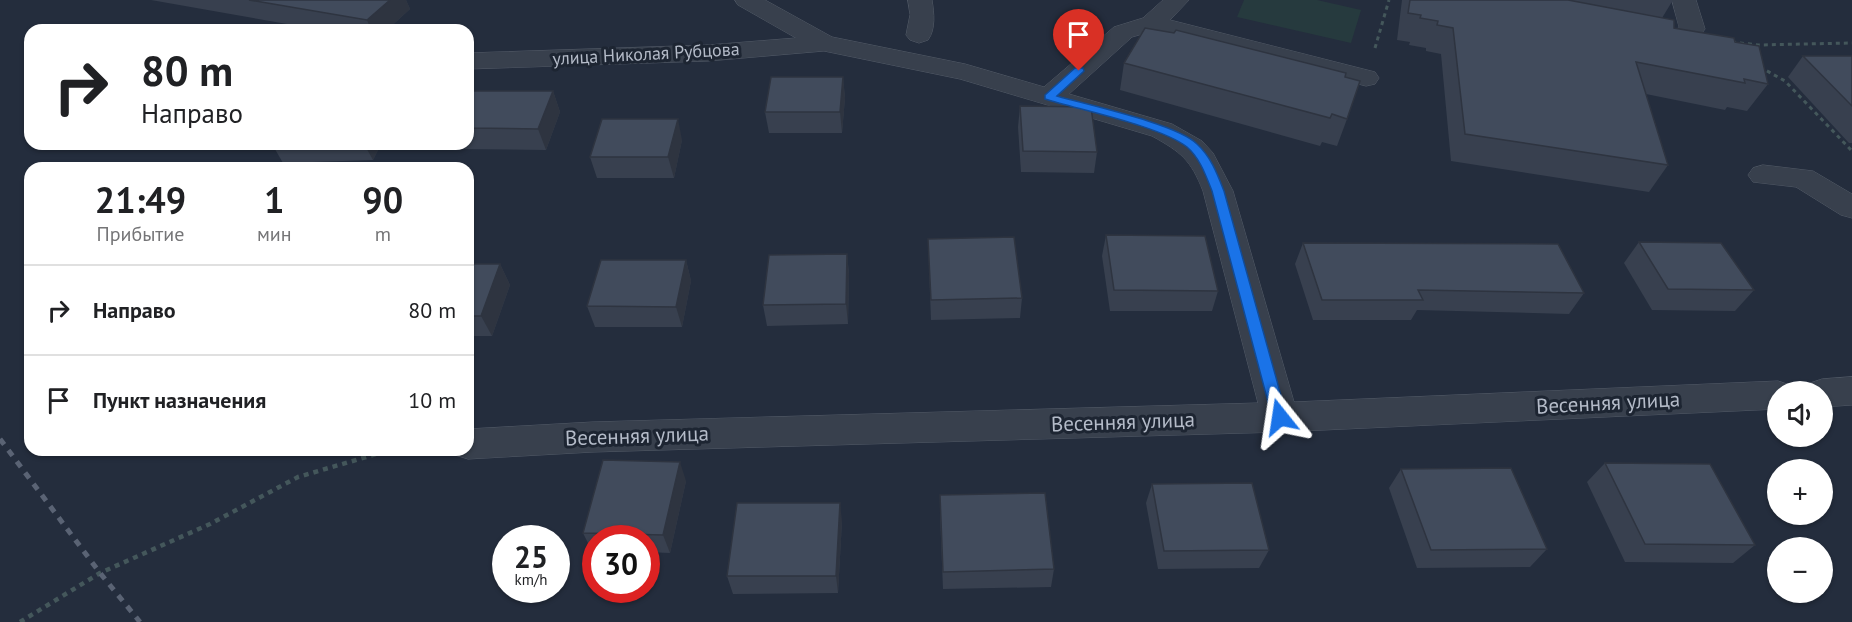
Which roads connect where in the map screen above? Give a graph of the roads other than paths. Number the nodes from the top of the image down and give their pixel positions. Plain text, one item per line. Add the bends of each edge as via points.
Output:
1 (747, 0) edge
2 (920, 0) edge
3 (1177, 0) edge
4 (1684, 0) edge
5 (1152, 23) junction
6 (1630, 31) edge
7 (919, 35) dead end
8 (825, 43) junction
9 (474, 61) edge
10 (1366, 78) road end
11 (1049, 97) junction
12 (1763, 175) dead end
13 (1852, 208) edge
14 (1852, 392) edge
15 (1833, 393) edge
16 (1767, 395) edge
17 (1280, 417) junction
18 (474, 444) edge

1 - 8 street
2 - 7 street
3 - 5 street
4 - 6 street via 1692,29 1684,37 1665,38
5 - 10 street
5 - 11 street via 1123,32
8 - 9 street, улица Николая Рубцова via 708,53
8 - 11 street via 965,72
11 - 17 street via 1162,130 1191,144 1207,164 1218,191
12 - 13 street via 1803,178
14 - 15 street
16 - 17 street, Весенняя улица
17 - 18 street, Весенняя улица via 605,436

